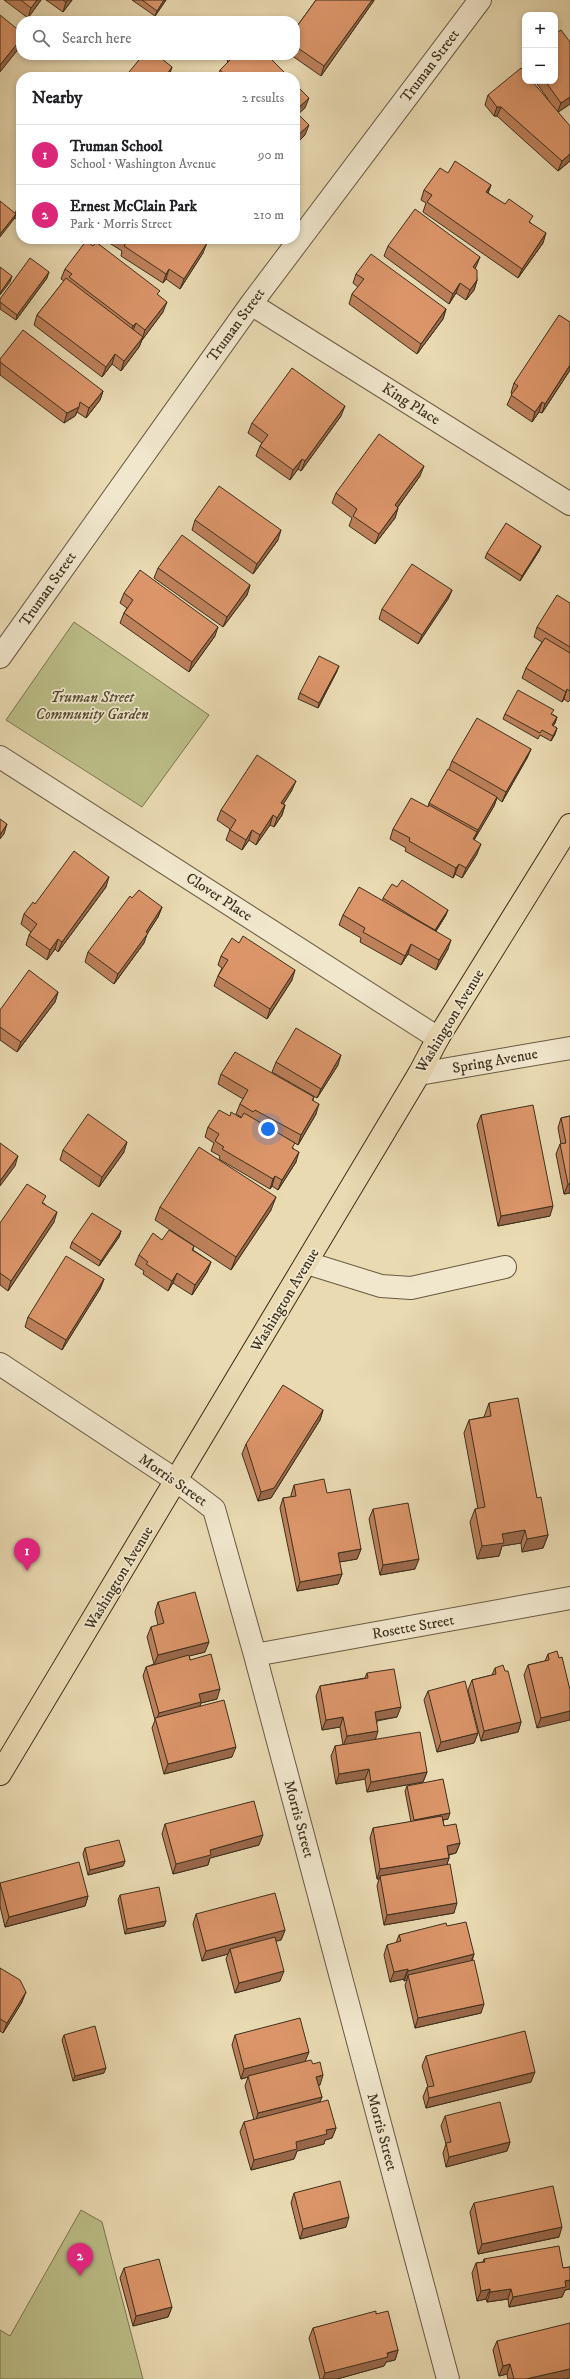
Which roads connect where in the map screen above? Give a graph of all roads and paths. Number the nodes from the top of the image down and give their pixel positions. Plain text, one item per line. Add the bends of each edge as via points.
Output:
1 (480, 0) edge
2 (300, 239) edge
3 (296, 244) edge
4 (251, 304) junction
5 (570, 504) edge
6 (0, 657) edge
7 (0, 757) edge
8 (570, 825) edge
9 (438, 1038) junction
10 (570, 1048) edge
11 (419, 1074) junction
12 (307, 1263) junction
13 (505, 1267) dead end
14 (0, 1364) edge
15 (177, 1481) junction
16 (570, 1598) edge
17 (255, 1656) junction
18 (0, 1774) edge
19 (448, 2379) edge

1 - 2 street, Truman Street
3 - 4 street, Truman Street
4 - 5 street, King Place
4 - 6 street, Truman Street
7 - 9 street, Clover Place
8 - 9 main road, Washington Avenue
9 - 11 main road, Washington Avenue
10 - 11 street, Spring Avenue
11 - 12 main road, Washington Avenue
12 - 13 street via 381,1286 411,1288
12 - 15 main road, Washington Avenue
14 - 15 street, Morris Street
15 - 17 street, Morris Street via 214,1509
15 - 18 main road, Washington Avenue
16 - 17 street, Rosette Street
17 - 19 street, Morris Street

